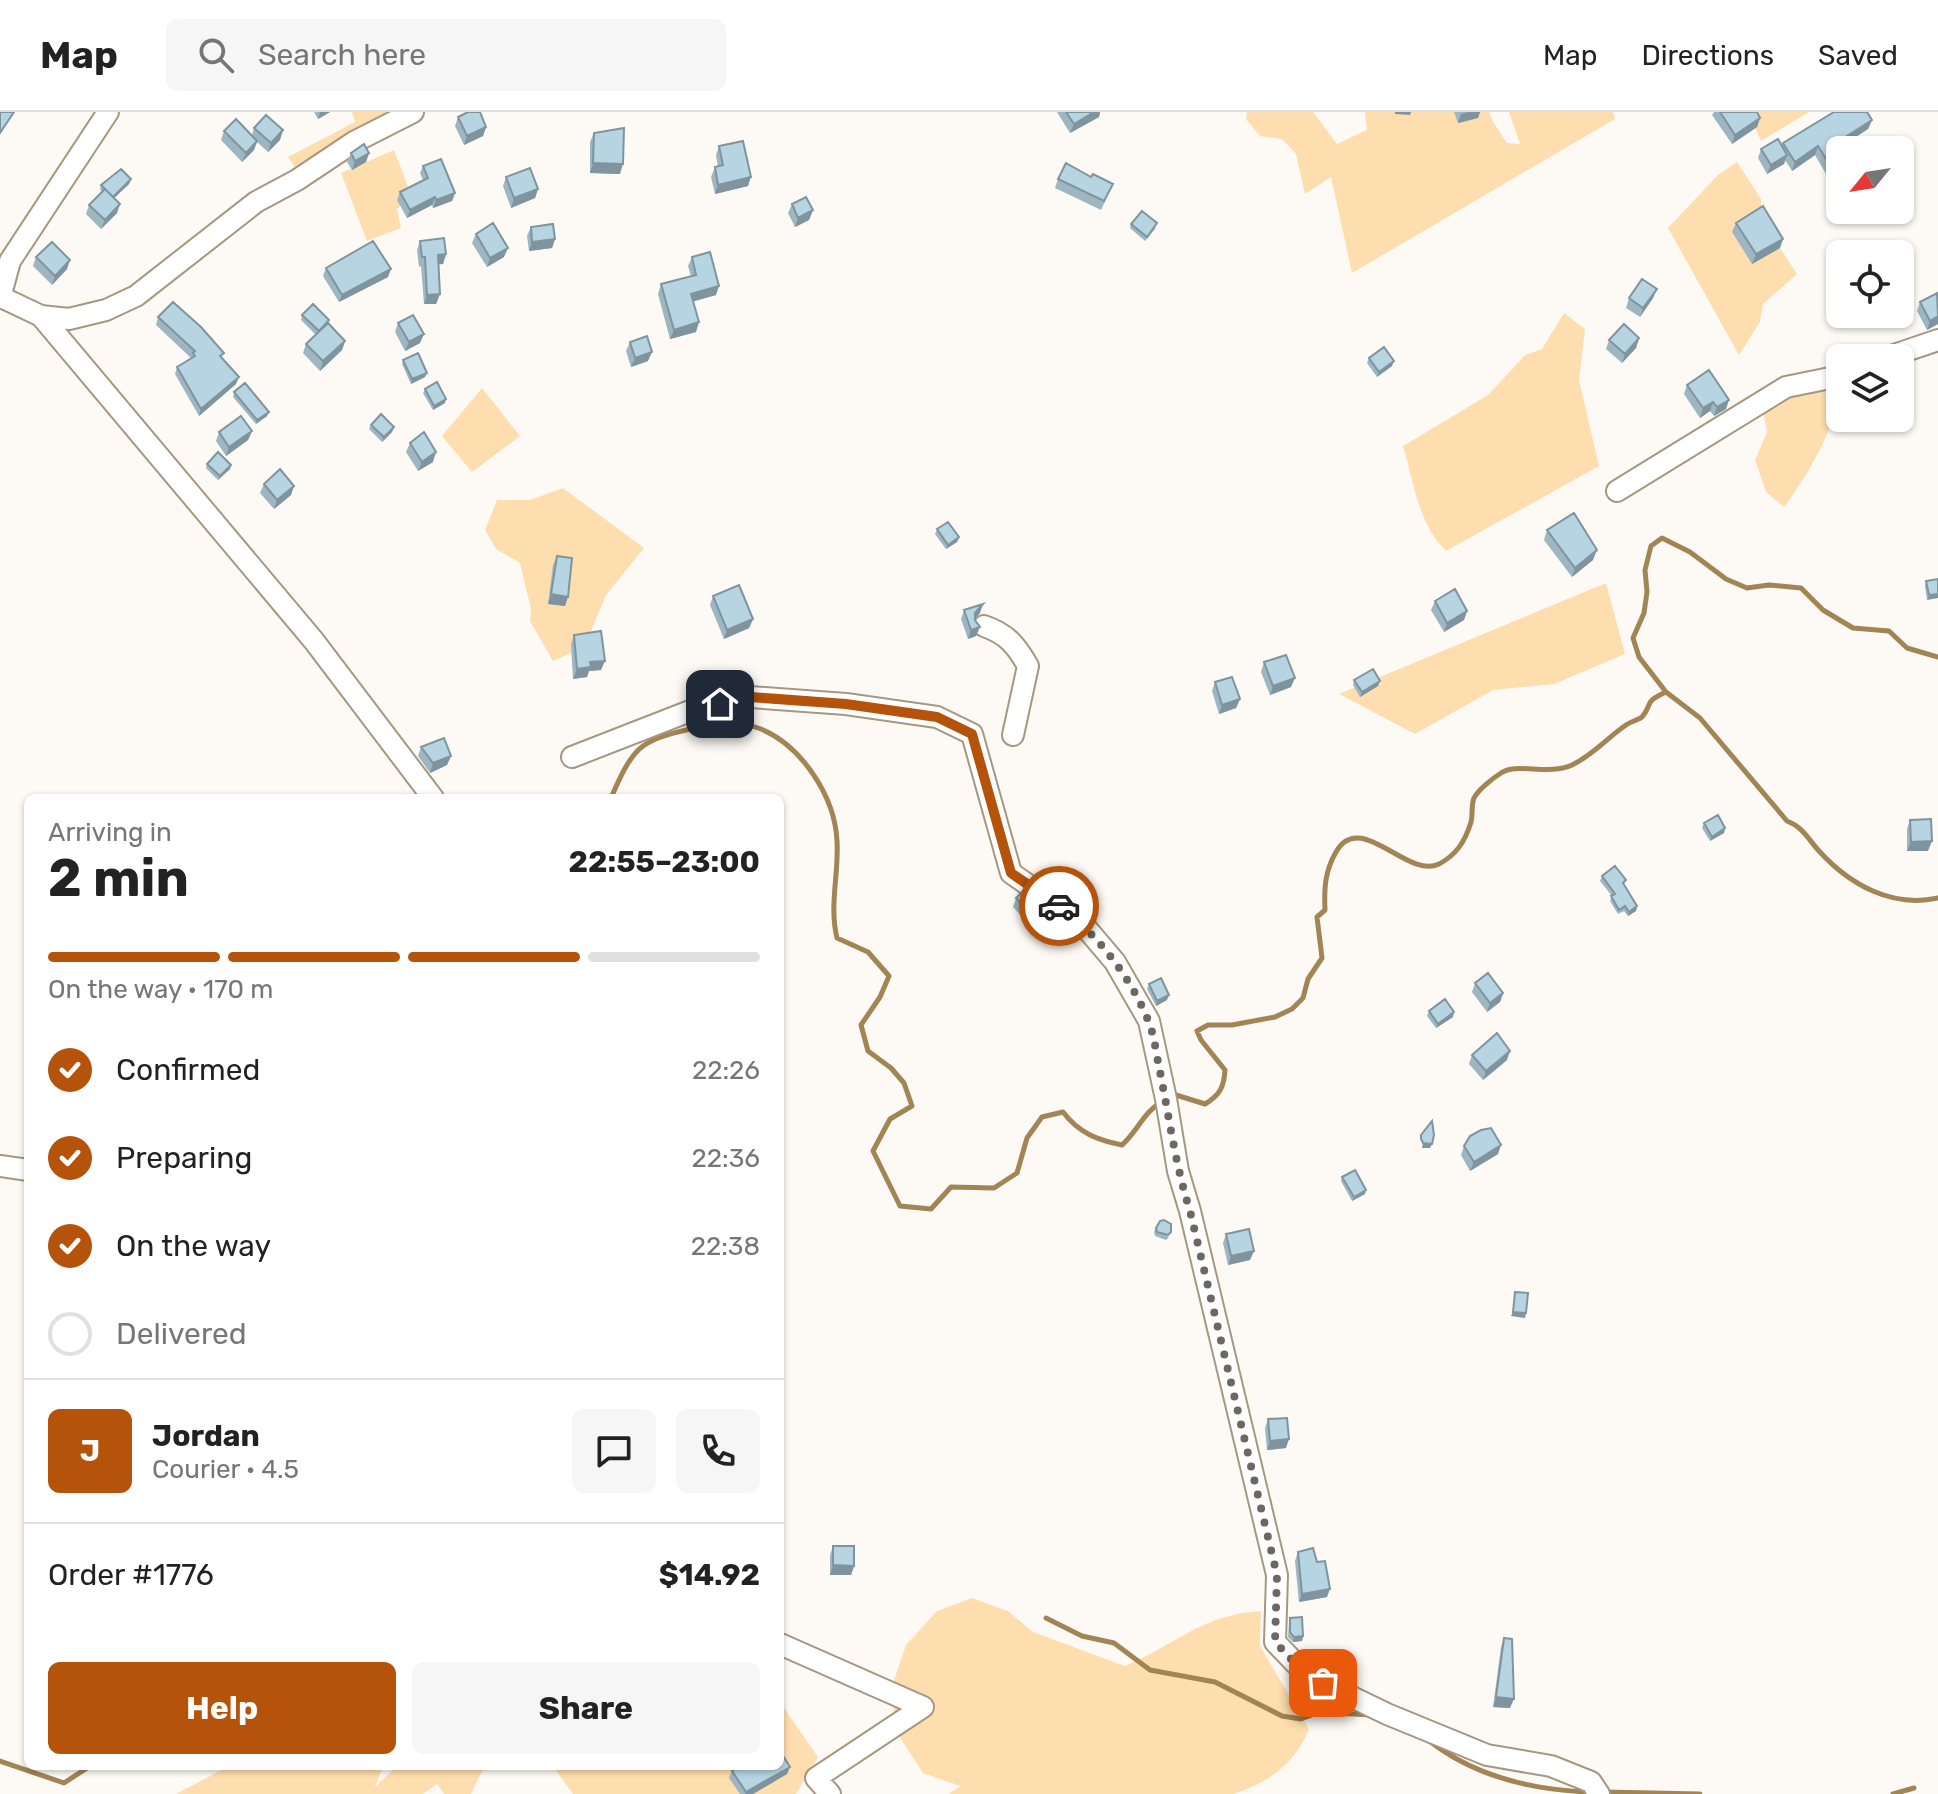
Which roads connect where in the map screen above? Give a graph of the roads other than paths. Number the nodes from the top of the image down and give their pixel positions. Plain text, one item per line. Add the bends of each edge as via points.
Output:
1 (108, 112) edge
2 (413, 112) edge
3 (0, 297) edge
4 (41, 316) junction
5 (1938, 340) edge
6 (1914, 348) edge
7 (1826, 379) edge
8 (1617, 491) dead end
9 (984, 626) dead end
10 (1013, 735) dead end
11 (572, 757) dead end
12 (430, 794) edge
13 (0, 1166) edge
14 (24, 1169) edge
15 (784, 1646) edge
16 (830, 1794) edge
17 (1599, 1794) edge

1 - 3 street via 10,261
2 - 4 street via 256,202 136,296 69,319
3 - 4 street
4 - 12 street via 314,641
5 - 6 street
7 - 8 street via 1786,387
9 - 10 street via 1004,634 1028,666
11 - 17 street via 690,711 750,697 937,717 972,734 1011,873 1081,922 1115,962 1149,1021 1178,1171 1277,1575 1275,1642 1323,1683 1387,1714 1487,1755 1551,1766 1591,1782
13 - 14 street
15 - 16 street via 923,1707 816,1778

